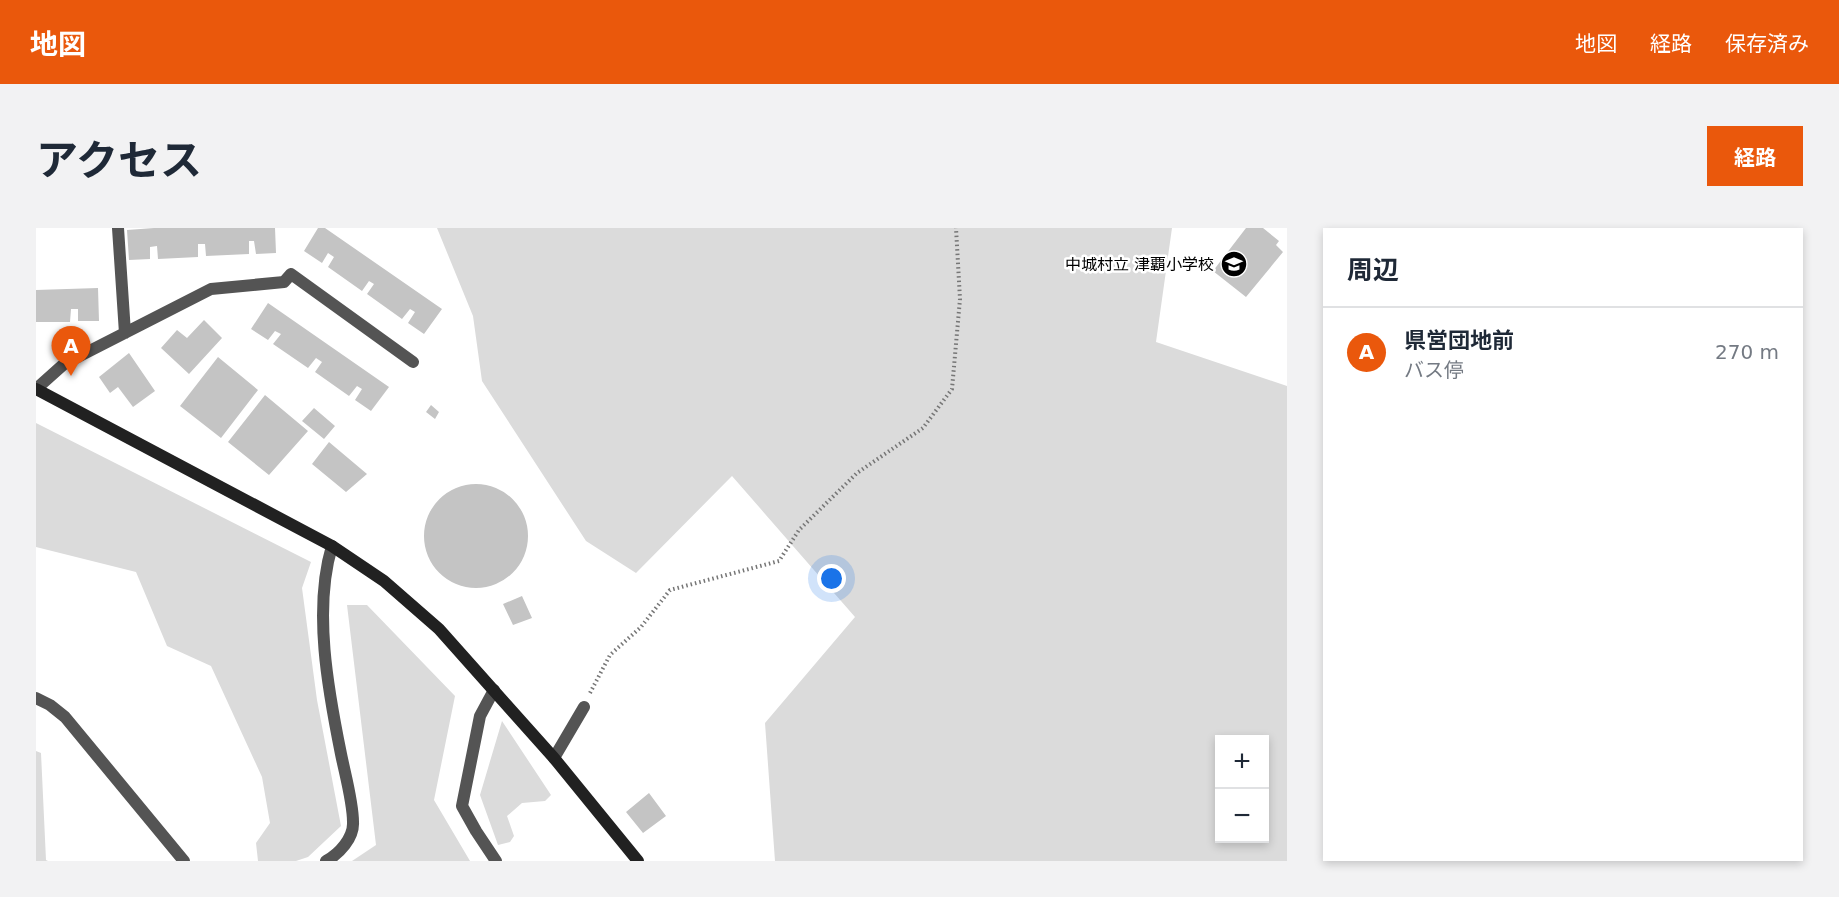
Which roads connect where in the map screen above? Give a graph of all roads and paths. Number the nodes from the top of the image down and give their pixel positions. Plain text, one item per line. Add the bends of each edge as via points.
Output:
1 (118, 228) edge
2 (956, 228) edge
3 (125, 333) junction
4 (413, 362) dead end
5 (36, 389) edge
6 (332, 546) junction
7 (494, 690) junction
8 (36, 698) edge
9 (584, 707) joint
10 (554, 758) junction
11 (184, 861) edge
12 (326, 861) edge
13 (496, 861) edge
14 (638, 861) edge

1 - 3 street
2 - 9 path via 960,299 952,389 923,428 857,473 799,530 779,561 670,590 641,627 610,655
3 - 4 street via 211,289 284,282 291,274
3 - 5 street via 64,364
5 - 6 street
6 - 7 street via 384,581 439,628
6 - 12 street via 323,578 322,618 336,731 354,823 349,838
7 - 10 street
7 - 13 street via 480,716 462,806
8 - 11 street via 65,717
9 - 10 street
10 - 14 street

